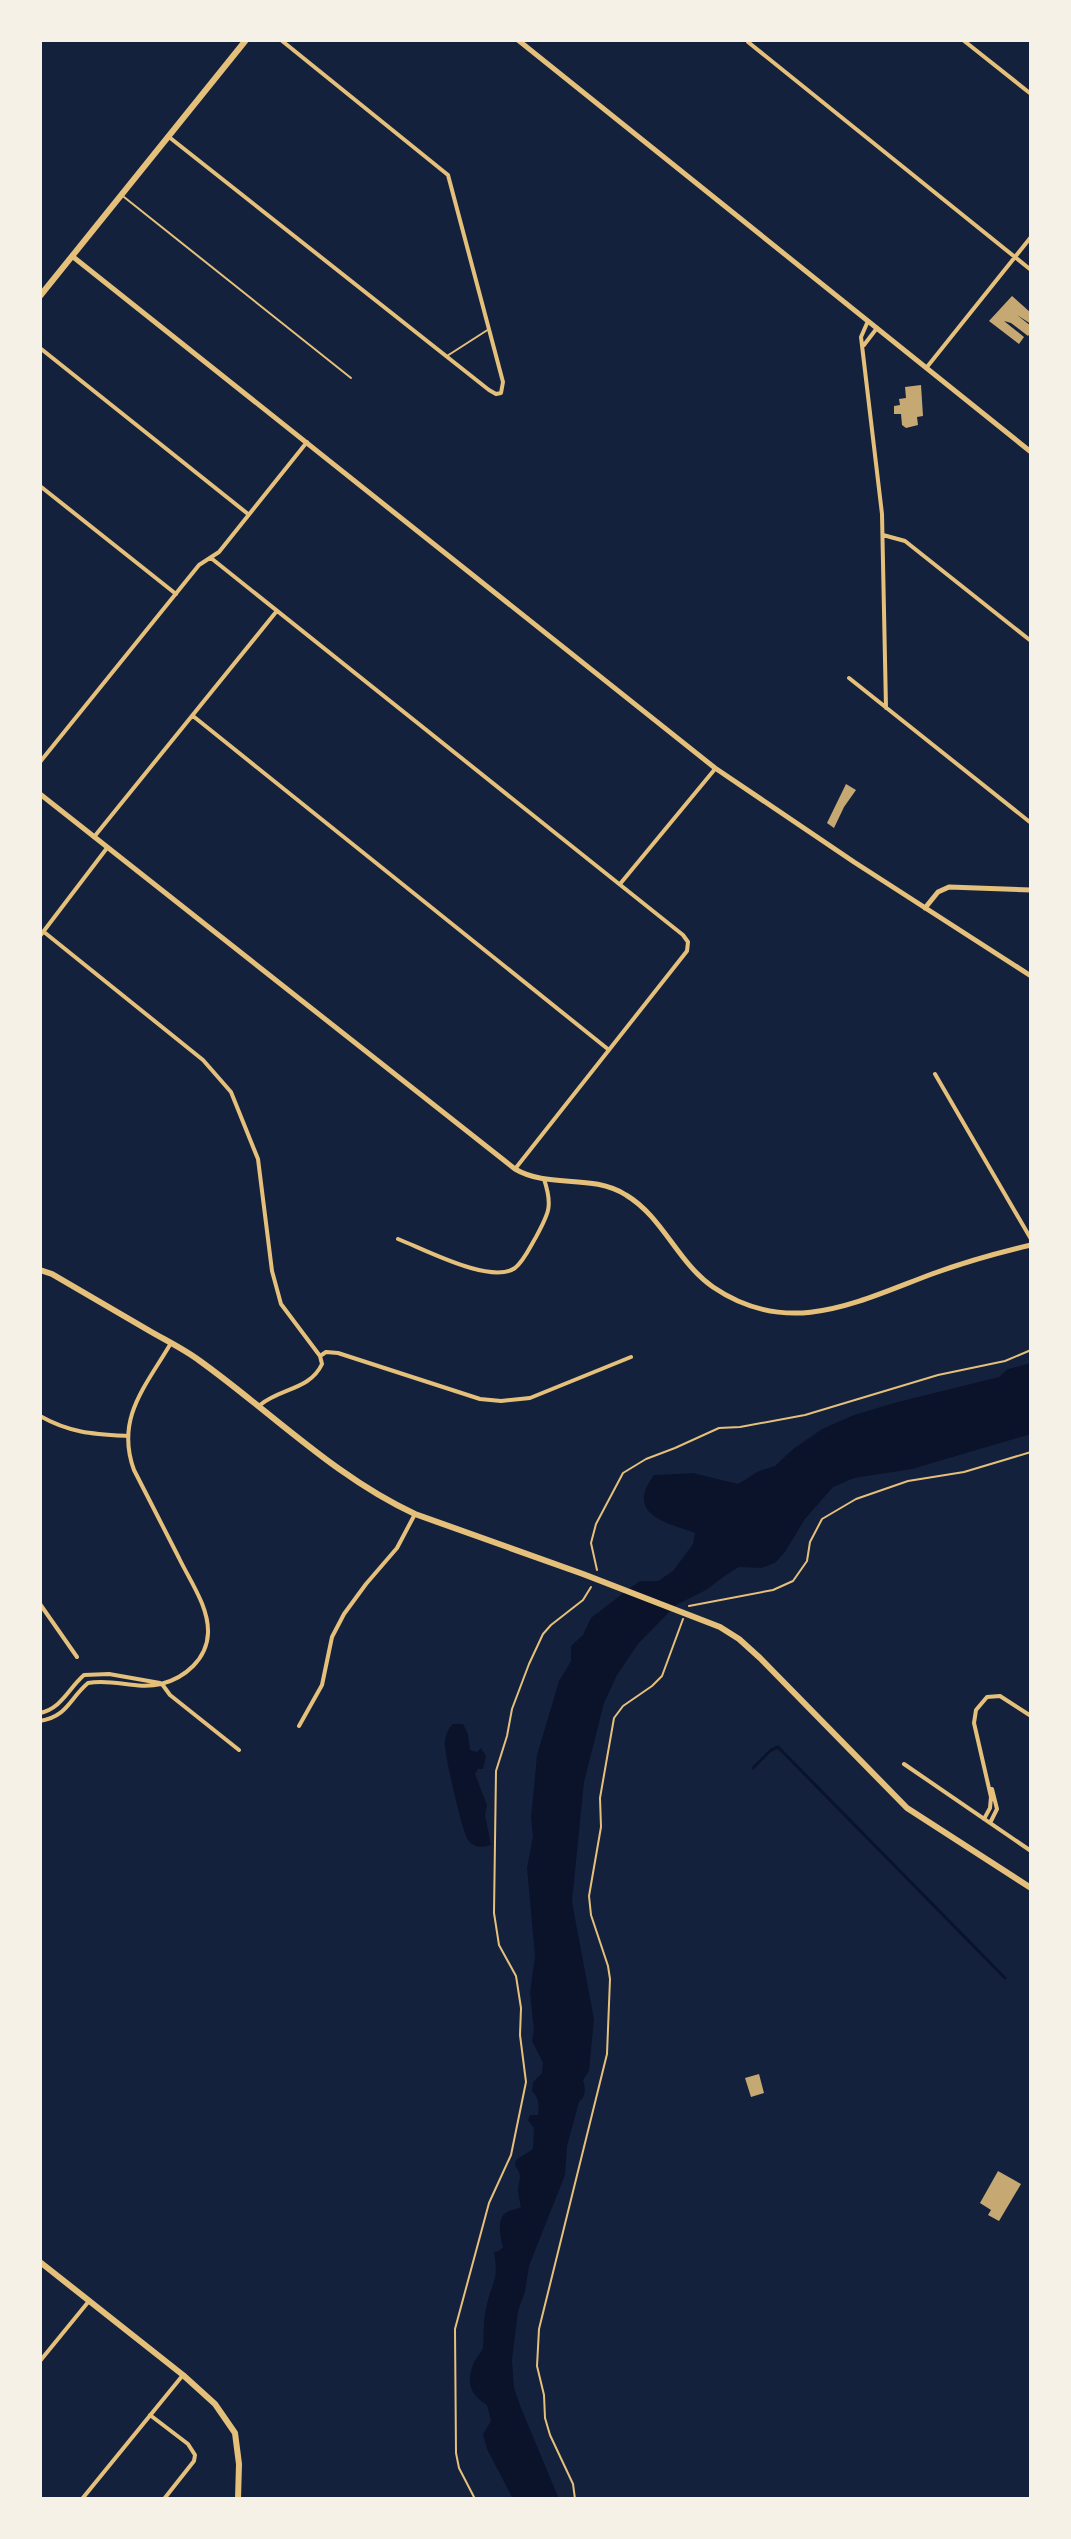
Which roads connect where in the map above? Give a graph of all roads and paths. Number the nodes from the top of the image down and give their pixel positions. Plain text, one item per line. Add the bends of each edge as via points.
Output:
1 (246, 40) edge
2 (281, 40) edge
3 (518, 40) edge
4 (963, 40) edge
5 (748, 42) dead end
6 (1031, 94) edge
7 (168, 137) junction
8 (121, 195) junction
9 (1031, 237) edge
10 (72, 256) junction
11 (1015, 257) junction
12 (1031, 270) edge
13 (40, 296) edge
14 (868, 321) junction
15 (877, 328) junction
16 (489, 329) junction
17 (40, 348) edge
18 (863, 352) junction
19 (446, 356) junction
20 (927, 367) junction
21 (351, 378) dead end
22 (307, 442) junction
23 (1031, 452) edge
24 (40, 486) edge
25 (248, 514) junction
26 (883, 535) junction
27 (211, 558) junction
28 (176, 594) junction
29 (277, 612) junction
30 (1031, 641) edge
31 (849, 678) dead end
32 (886, 708) junction
33 (193, 716) junction
34 (40, 762) edge
35 (715, 768) junction
36 (40, 794) edge
37 (1031, 823) edge
38 (94, 837) junction
39 (107, 848) junction
40 (620, 884) junction
41 (1031, 890) edge
42 (925, 908) junction
43 (42, 934) edge
44 (1031, 976) edge
45 (609, 1050) junction
46 (935, 1074) dead end
47 (515, 1169) junction
48 (544, 1179) junction
49 (398, 1239) dead end
50 (1031, 1242) edge
51 (40, 1270) edge
52 (171, 1343) junction
53 (1031, 1350) edge
54 (320, 1356) junction
55 (631, 1357) dead end
56 (260, 1405) junction
57 (40, 1416) edge
58 (127, 1436) junction
59 (1031, 1452) edge
60 (415, 1514) junction
61 (40, 1604) edge
62 (77, 1657) dead end
63 (162, 1684) junction
64 (40, 1713) edge
65 (1031, 1716) edge
66 (40, 1721) edge
67 (299, 1726) dead end
68 (239, 1750) dead end
69 (904, 1764) dead end
70 (987, 1775) junction
71 (990, 1808) junction
72 (997, 1812) junction
73 (984, 1819) junction
74 (990, 1823) junction
75 (1031, 1851) edge
76 (1031, 1888) edge
77 (40, 2262) edge
78 (89, 2301) junction
79 (40, 2361) edge
80 (183, 2375) junction
81 (150, 2415) junction
82 (82, 2499) edge
83 (164, 2499) edge
84 (238, 2499) edge
85 (475, 2499) edge
86 (575, 2499) edge

1 - 7 main road
2 - 16 street via 448,175
3 - 14 street
4 - 6 street
5 - 11 street
7 - 8 main road
7 - 19 street
8 - 10 main road
8 - 21 lane
9 - 11 street
10 - 13 main road
10 - 22 street
11 - 12 street
11 - 20 street
14 - 15 street
14 - 18 street via 862,332
15 - 18 street
15 - 20 street
16 - 19 lane
16 - 19 street via 503,382 500,393 490,391
17 - 25 street
18 - 26 street
20 - 23 street
22 - 25 street
22 - 35 street
24 - 28 street
25 - 27 street
26 - 30 street via 907,542
26 - 32 street
27 - 28 street
27 - 29 street
28 - 34 street
29 - 33 street
29 - 40 street
31 - 32 street
32 - 37 street
33 - 38 street
33 - 45 street
35 - 40 street
35 - 42 street
36 - 38 street
38 - 39 street
39 - 43 street
39 - 47 street
40 - 45 street via 688,942 687,951
41 - 42 street via 949,887
42 - 44 street
43 - 54 street via 203,1060 231,1092 258,1159 281,1304
45 - 47 street
46 - 50 street
47 - 48 street
48 - 49 street via 550,1202 547,1217 519,1265 505,1273 488,1273
48 - 50 street via 604,1184 624,1193 648,1211 700,1277 720,1292 787,1313 838,1309
51 - 52 main road
52 - 56 main road
52 - 58 street via 134,1407
53 - 85 path via 805,1415 707,1432 623,1473 596,1524 591,1543 595,1580 583,1600 543,1634 512,1709 496,1771 494,1913 499,1945 516,1976 526,2082 511,2155 489,2203 455,2329 456,2453
54 - 55 street via 338,1353 480,1399 501,1401 530,1398
54 - 56 street via 322,1364 311,1381 271,1395
56 - 60 main road via 365,1488
57 - 58 street via 60,1428
58 - 63 street via 134,1470 207,1623 198,1661
59 - 86 path via 964,1472 908,1481 856,1499 822,1519 807,1561 793,1581 773,1590 689,1606 662,1676 614,1718 589,1896 610,1979 607,2054 539,2329 537,2366 547,2427
60 - 67 street via 397,1548 344,1614 332,1637 322,1685
60 - 76 main road via 720,1627 760,1658 907,1808
61 - 62 street
63 - 64 street via 84,1675 60,1704
63 - 66 street via 88,1683 66,1710
63 - 68 street
65 - 70 street via 1000,1696 979,1704 974,1723
69 - 73 street
70 - 71 street
70 - 72 street
71 - 72 street
71 - 73 street
72 - 74 street
73 - 74 street
74 - 75 street
77 - 78 main road
78 - 79 street
78 - 80 main road
80 - 81 street
80 - 84 main road via 215,2404 235,2433
81 - 82 street
81 - 83 street via 195,2455

